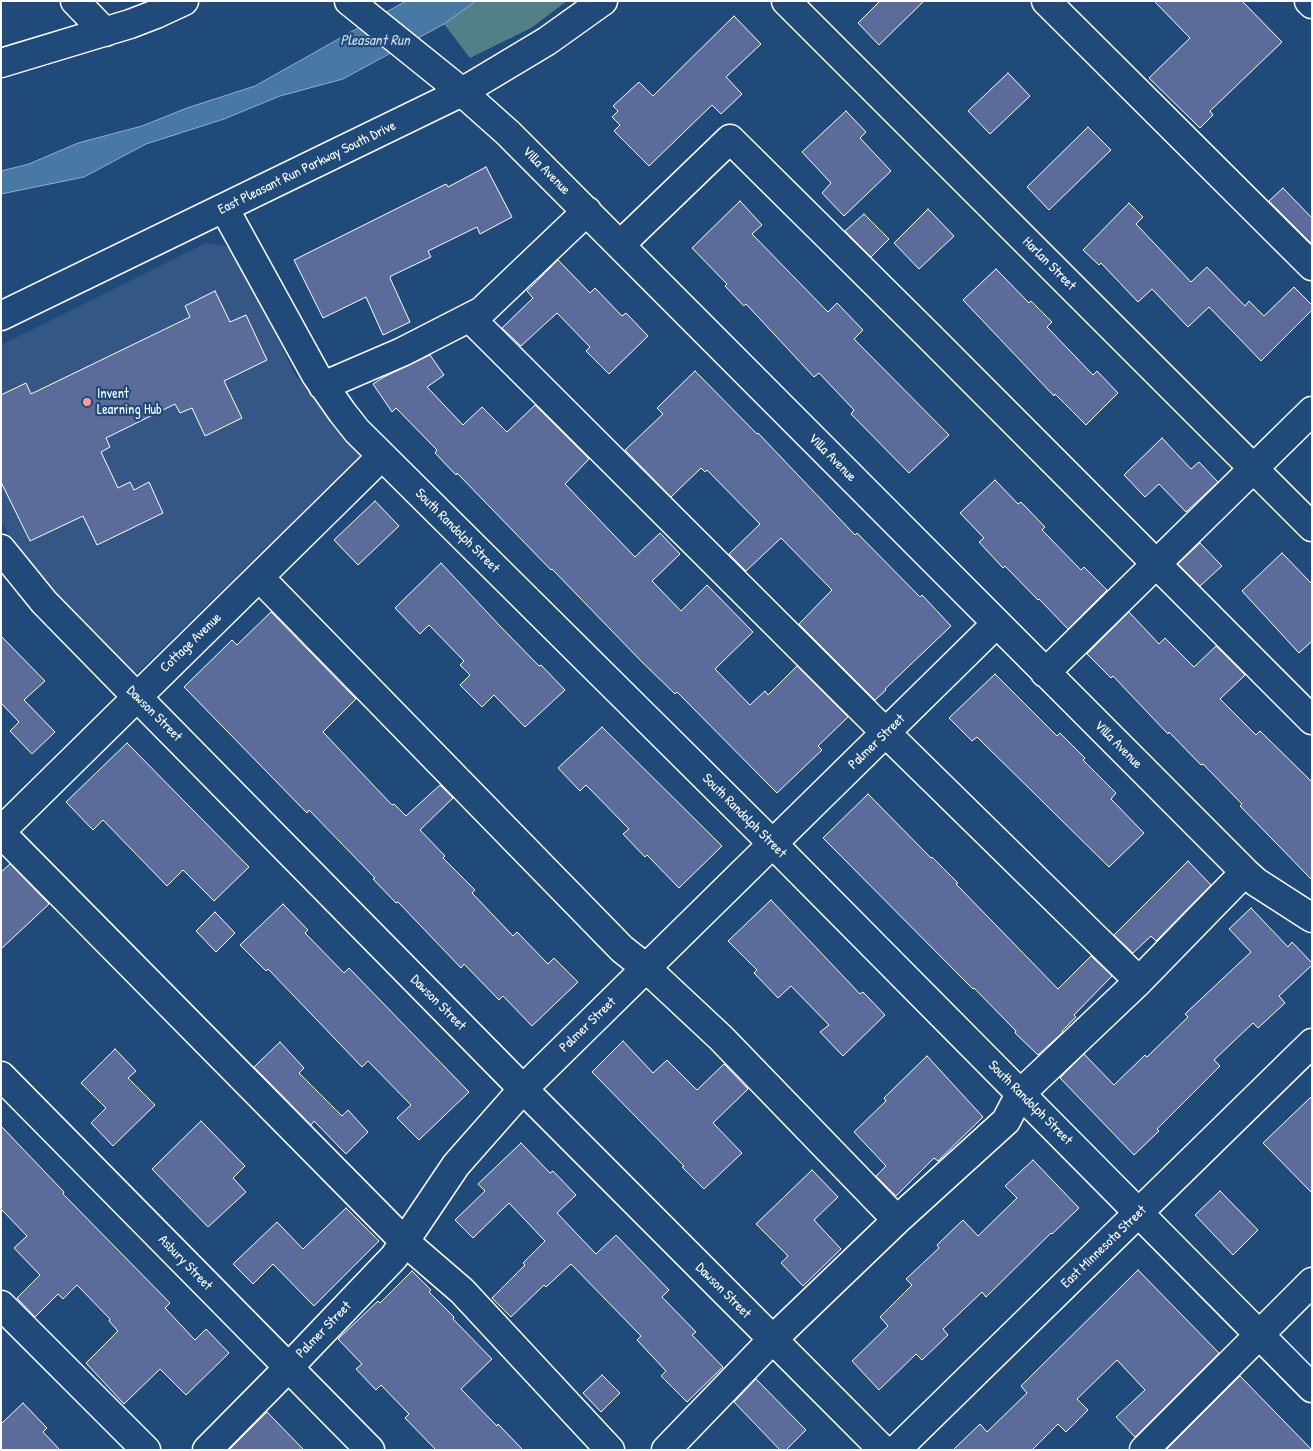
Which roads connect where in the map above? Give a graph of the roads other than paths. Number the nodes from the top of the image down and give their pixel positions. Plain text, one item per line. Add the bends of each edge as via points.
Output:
1 (75, 1) edge
2 (184, 1) edge
3 (349, 1) edge
4 (603, 1) edge
5 (786, 1) edge
6 (1046, 1) edge
7 (1309, 1) edge
8 (1312, 4) edge
9 (105, 32) junction
10 (1, 63) edge
11 (462, 92) junction
12 (224, 208) junction
13 (587, 211) junction
14 (620, 245) junction
15 (1312, 266) edge
16 (1, 316) edge
17 (470, 318) junction
18 (323, 386) junction
19 (1312, 411) edge
20 (382, 456) junction
21 (1254, 469) junction
22 (1312, 526) edge
23 (1, 549) edge
24 (1156, 564) junction
25 (259, 577) junction
26 (996, 624) junction
27 (1045, 673) junction
28 (137, 697) junction
29 (1312, 720) edge
30 (886, 733) junction
31 (1, 832) edge
32 (773, 844) junction
33 (1245, 872) junction
34 (1308, 909) edge
35 (646, 968) junction
36 (1139, 981) junction
37 (1312, 1043) edge
38 (1, 1076) edge
39 (523, 1089) junction
40 (1020, 1094) junction
41 (1138, 1213) junction
42 (897, 1220) junction
43 (404, 1241) junction
44 (1312, 1282) edge
45 (1, 1305) edge
46 (1259, 1335) junction
47 (772, 1340) junction
48 (288, 1368) junction
49 (1312, 1388) edge
50 (146, 1450) edge
51 (207, 1450) edge
52 (370, 1450) edge
53 (610, 1450) edge
54 (666, 1450) edge
55 (883, 1450) edge
56 (896, 1450) edge
57 (1144, 1450) edge

1 - 9 street
2 - 9 street
3 - 11 street, Villa Avenue
4 - 11 street, East Pleasant Run Parkway South Drive via 547,41
5 - 21 street, Harlan Street
6 - 15 street
7 - 8 street
9 - 10 street
11 - 12 street, East Pleasant Run Parkway South Drive
11 - 13 street, Villa Avenue
12 - 16 street, East Pleasant Run Parkway South Drive
12 - 18 street, South Randolph Street
13 - 14 street, Villa Avenue
13 - 17 street via 482,312
14 - 24 street via 730,139
14 - 26 street, Villa Avenue
17 - 18 street
17 - 30 street
18 - 20 street, South Randolph Street via 357,431
19 - 21 street
20 - 25 street, Cottage Avenue
20 - 32 street, South Randolph Street
21 - 22 street, Harlan Street
21 - 24 street
23 - 28 street, Dawson Street via 39,596
24 - 27 street
24 - 29 street
25 - 28 street, Cottage Avenue
25 - 35 street via 622,949
26 - 27 street, Villa Avenue
26 - 30 street, Palmer Street
27 - 33 street, Villa Avenue
28 - 31 street, Cottage Avenue
28 - 39 street, Dawson Street
30 - 32 street, Palmer Street
30 - 36 street
31 - 43 street
32 - 35 street, Palmer Street
32 - 40 street, South Randolph Street
33 - 34 street, Villa Avenue via 1256,882
33 - 36 street
35 - 39 street, Palmer Street
35 - 42 street via 721,1038
36 - 40 street
37 - 41 street, East Minnesota Street
38 - 48 street, Asbury Street
39 - 43 street, Palmer Street via 456,1165
39 - 47 street, Dawson Street
40 - 41 street, South Randolph Street
40 - 42 street via 1006,1121
41 - 46 street, South Randolph Street
41 - 56 street, East Minnesota Street
42 - 47 street
43 - 48 street, Palmer Street via 394,1257
43 - 53 street via 462,1291
44 - 46 street
45 - 50 street
46 - 49 street, South Randolph Street
46 - 57 street
47 - 54 street
47 - 55 street, Dawson Street
48 - 51 street, Palmer Street
48 - 52 street, Asbury Street

